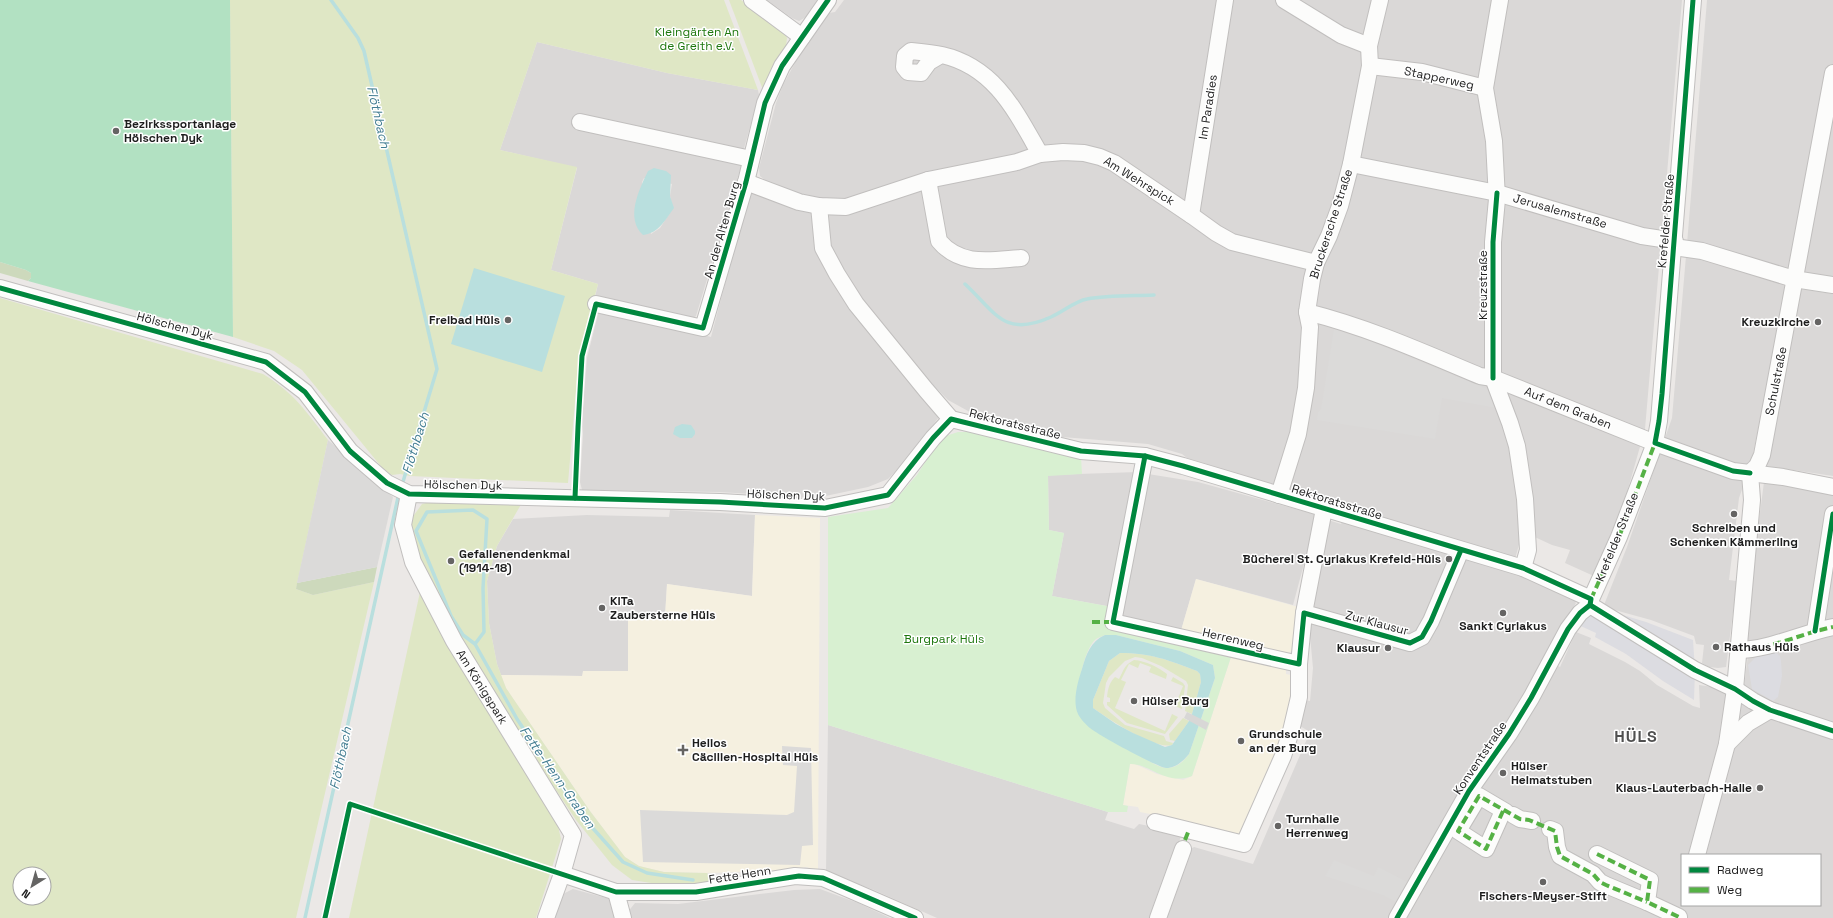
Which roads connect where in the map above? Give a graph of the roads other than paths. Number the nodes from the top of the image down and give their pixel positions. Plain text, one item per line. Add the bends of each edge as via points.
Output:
1 (752, 0) edge
2 (828, 0) edge
3 (1225, 0) edge
4 (1284, 0) edge
5 (1380, 0) edge
6 (1500, 0) edge
7 (1693, 0) edge
8 (802, 37) junction
9 (1369, 46) junction
10 (941, 55) dead end
11 (1370, 66) junction
12 (1833, 73) edge
13 (1485, 88) junction
14 (580, 122) dead end
15 (1040, 154) junction
16 (751, 159) junction
17 (1351, 164) junction
18 (928, 180) junction
19 (746, 182) junction
20 (1497, 193) junction
21 (819, 206) junction
22 (1191, 215) junction
23 (1674, 244) junction
24 (1021, 258) dead end
25 (1316, 263) junction
26 (1794, 280) junction
27 (1833, 285) edge
28 (0, 288) edge
29 (596, 304) dead end
30 (1307, 312) junction
31 (1493, 378) junction
32 (951, 419) junction
33 (1655, 443) junction
34 (1145, 456) junction
35 (1750, 473) junction
36 (1833, 487) edge
37 (409, 494) junction
38 (1279, 495) junction
39 (1324, 508) junction
40 (1833, 514) edge
41 (1461, 550) junction
42 (1523, 568) junction
43 (1590, 602) junction
44 (1304, 613) junction
45 (1833, 627) edge
46 (1815, 631) junction
47 (1738, 650) junction
48 (1299, 664) junction
49 (1735, 689) junction
50 (1770, 710) junction
51 (1833, 731) edge
52 (1727, 744) junction
53 (1474, 794) junction
54 (1507, 812) junction
55 (1532, 821) dead end
56 (1156, 822) dead end
57 (1454, 828) junction
58 (1550, 829) dead end
59 (1183, 849) dead end
60 (1597, 854) dead end
61 (1697, 854) edge
62 (562, 874) junction
63 (616, 892) junction
64 (1647, 902) junction
65 (1680, 913) edge
66 (546, 918) edge
67 (623, 918) edge
68 (915, 918) edge
69 (1158, 918) edge
70 (1397, 918) edge

1 - 8 street
2 - 8 street, An der Alten Burg
3 - 22 street, Im Paradies
4 - 9 street via 1341,35
5 - 9 street, Bruckersche Straße
6 - 13 street, Kreuzstraße
7 - 23 street, Krefelder Straße
8 - 16 street, An der Alten Burg via 782,66 764,103
9 - 11 street, Bruckersche Straße
10 - 15 street via 964,63 998,87
11 - 13 street, Stapperweg via 1422,72
11 - 17 street, Bruckersche Straße
12 - 26 street, Schulstraße
13 - 20 street, Kreuzstraße via 1494,141
14 - 16 street
15 - 18 street, Am Wehrspick via 1017,162
15 - 22 street, Am Wehrspick via 1084,153 1100,157 1114,163
16 - 19 street, An der Alten Burg
17 - 20 street, Jerusalemstraße
17 - 25 street, Bruckersche Straße via 1333,224
18 - 21 street, Am Wehrspick via 846,207
18 - 24 street via 939,241 943,246 968,260 978,262
19 - 21 street, Am Wehrspick via 799,202
19 - 29 street, An der Alten Burg via 703,328
20 - 23 street, Jerusalemstraße
20 - 31 street, Kreuzstraße via 1493,242
21 - 32 street, Rektoratsstraße via 823,248 837,274 856,304
22 - 25 street, Am Wehrspick via 1232,242
23 - 26 street, Jerusalemstraße
23 - 33 street, Krefelder Straße via 1660,414
25 - 30 street, Bruckersche Straße
26 - 27 street, Jerusalemstraße
26 - 35 street, Schulstraße via 1762,455 1758,466
28 - 37 street, Hölschen Dyk via 266,362 305,392 350,451 393,487
30 - 31 street, Auf dem Graben via 1360,327 1480,376
30 - 38 street, Bruckersche Straße via 1310,327 1306,388 1298,434
31 - 33 street, Auf dem Graben
31 - 42 street, Kreuzstraße via 1510,423 1518,454 1525,499 1528,550
32 - 34 street, Rektoratsstraße via 1081,451
32 - 37 street, Hölschen Dyk via 888,495 825,508 713,502
33 - 35 street, Auf dem Graben via 1733,471
33 - 43 street, Krefelder Straße
34 - 38 street, Rektoratsstraße
34 - 48 street, Herrenweg via 1113,622
35 - 36 street, Auf dem Graben
35 - 47 street via 1752,500
37 - 62 street, Am Königspark via 402,525 413,562 454,642 573,835
38 - 39 street, Rektoratsstraße
39 - 41 street, Rektoratsstraße
39 - 44 street
40 - 46 street
41 - 42 street, Rektoratsstraße
41 - 44 street, Zur Klausur via 1432,621 1422,637 1410,643
42 - 43 street, Rektoratsstraße
43 - 49 street, Rektoratsstraße via 1695,670
43 - 53 street, Konventstraße via 1568,630
44 - 48 street
45 - 46 street
46 - 47 street via 1751,650
47 - 49 street
48 - 56 street via 1299,697 1291,731 1283,756 1244,844
49 - 50 street, Rektoratsstraße
49 - 52 street
50 - 51 street, Rektoratsstraße
50 - 52 street via 1748,723
52 - 61 street
53 - 54 street
53 - 57 street, Konventstraße
54 - 55 street via 1520,819
54 - 57 street via 1486,849
57 - 70 street, Konventstraße
58 - 64 street via 1555,831 1560,856 1593,874 1606,886
59 - 69 street
60 - 64 street via 1650,880
62 - 63 street, Fette Henn
62 - 66 street, Am Königspark
63 - 67 street
63 - 68 street, Fette Henn via 696,892 799,876 823,878
64 - 65 street

